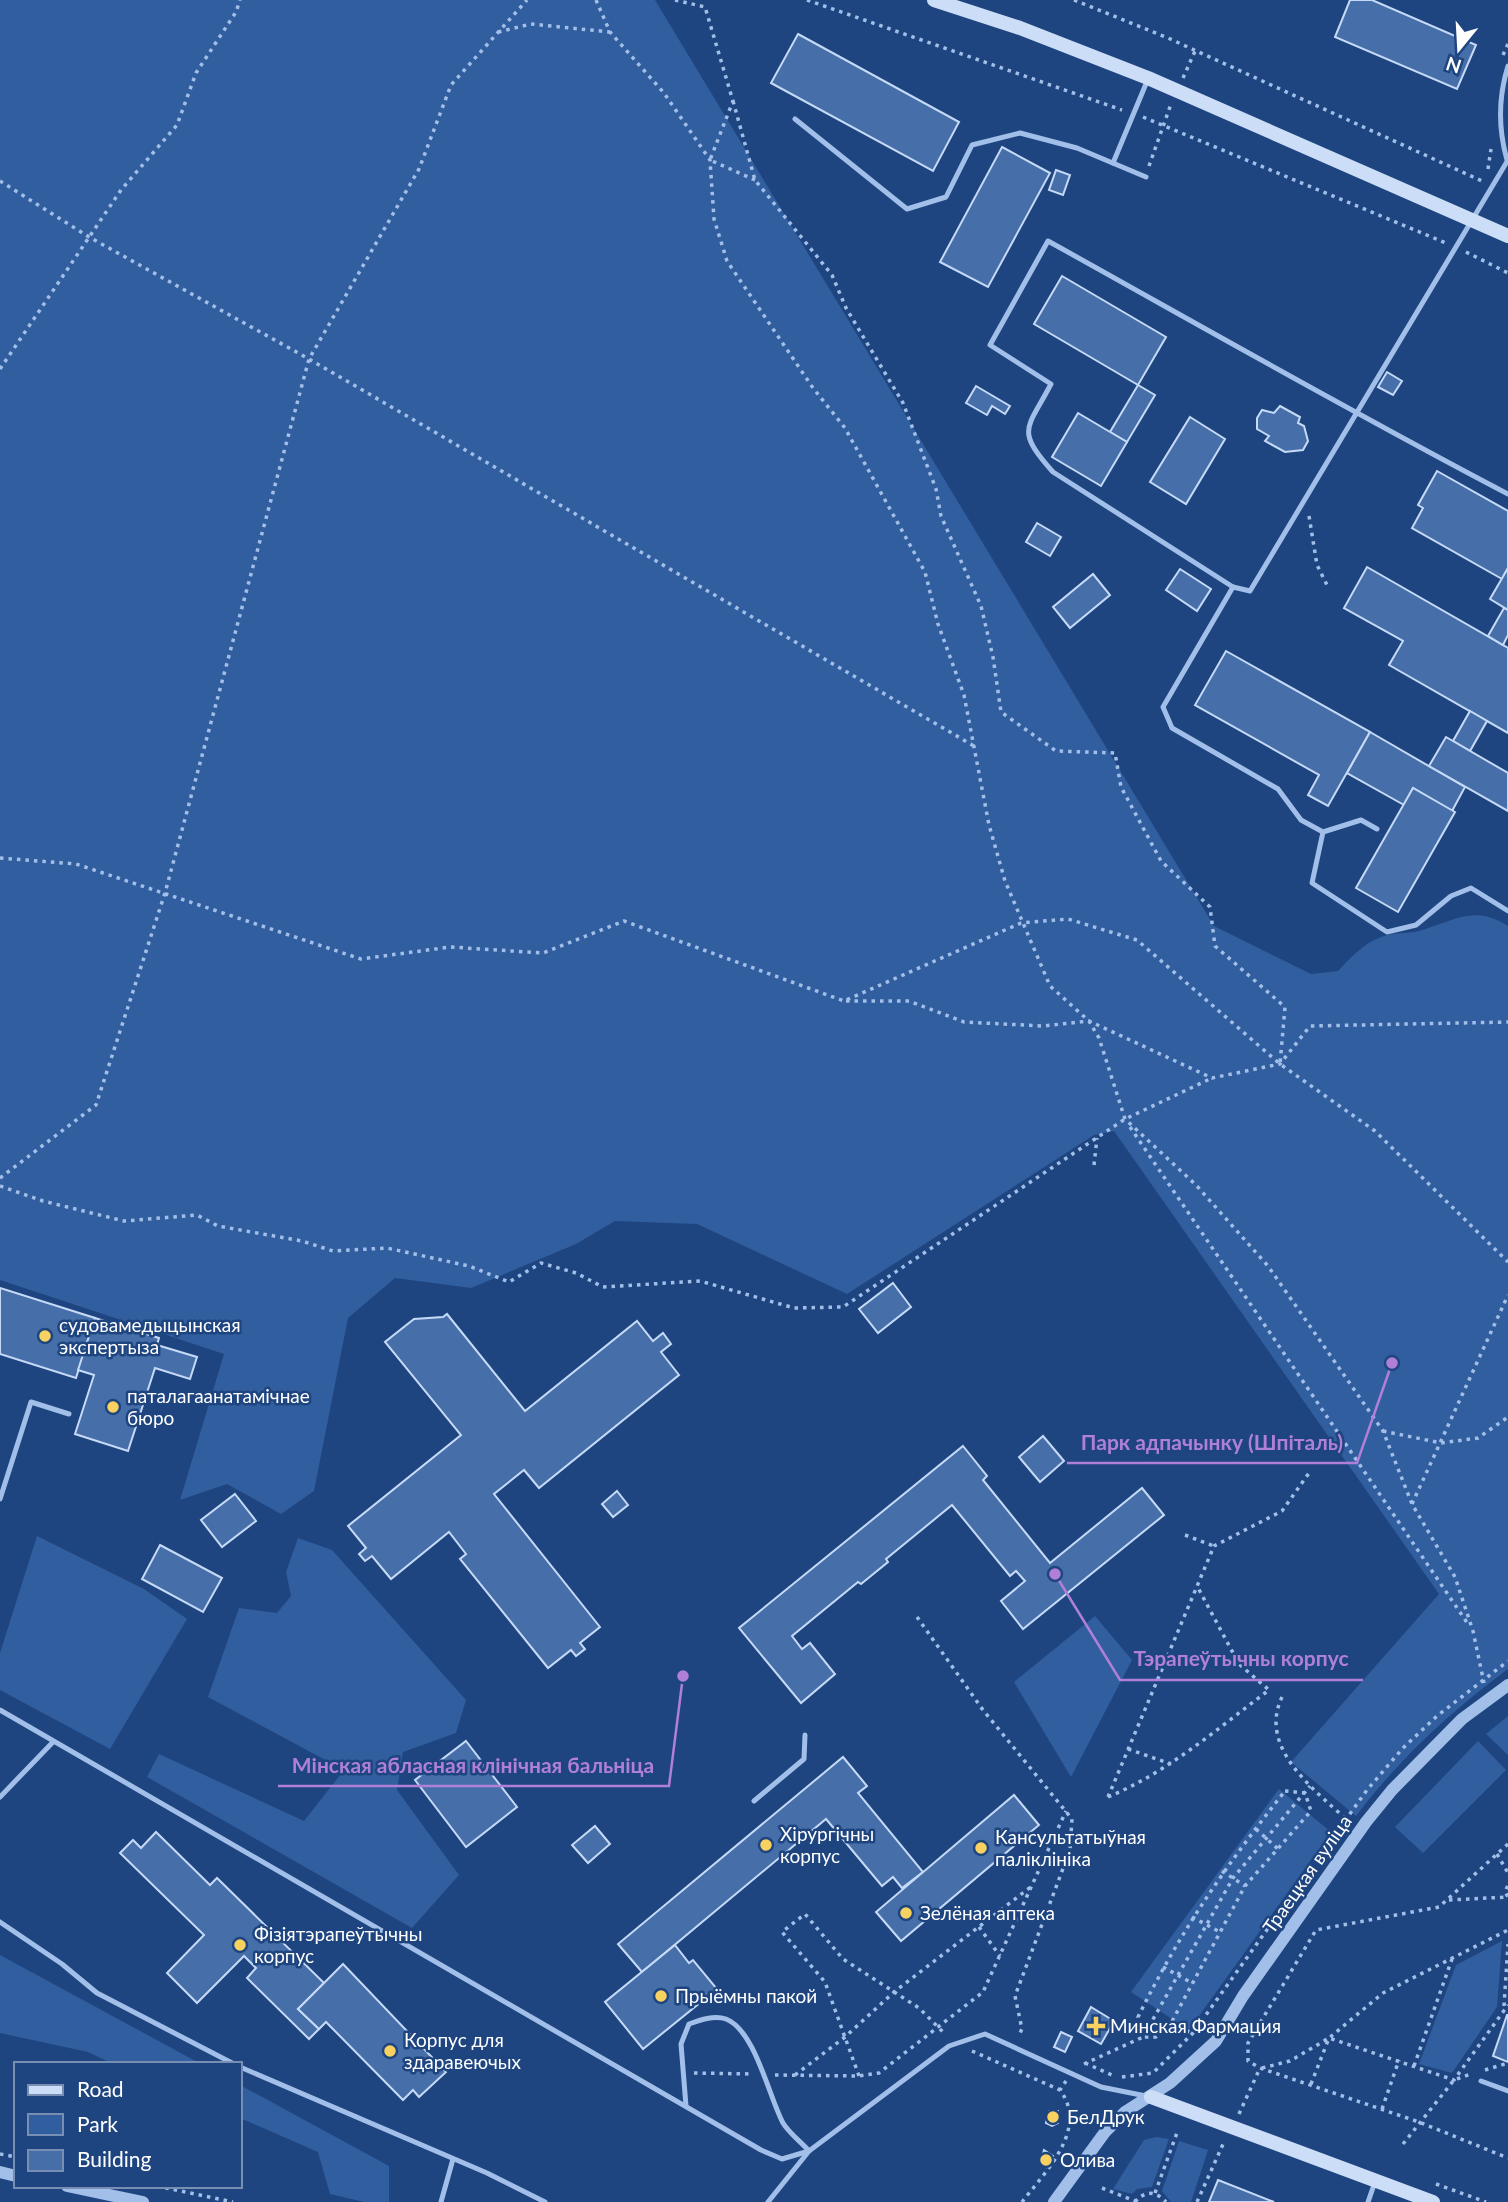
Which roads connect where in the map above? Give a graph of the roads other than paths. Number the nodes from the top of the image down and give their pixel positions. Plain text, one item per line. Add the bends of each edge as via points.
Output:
1 (934, 0) edge
2 (1508, 66) edge
3 (1148, 78) junction
4 (795, 119) dead end
5 (1508, 160) edge
6 (1113, 163) junction
7 (1146, 177) road end
8 (1473, 218) junction
9 (1508, 236) edge
10 (1358, 412) junction
11 (1508, 494) edge
12 (1233, 587) junction
13 (1377, 829) dead end
14 (1323, 832) junction
15 (1508, 911) edge
16 (69, 1414) dead end
17 (0, 1499) edge
18 (1508, 1685) edge
19 (0, 1710) edge
20 (805, 1735) dead end
21 (53, 1742) junction
22 (0, 1797) edge
23 (754, 1801) dead end
24 (0, 1922) edge
25 (230, 2062) edge
26 (242, 2068) edge
27 (1481, 2081) dead end
28 (1508, 2091) edge
29 (1151, 2097) junction
30 (686, 2106) junction
31 (809, 2151) junction
32 (453, 2159) junction
33 (1376, 2181) junction
34 (76, 2188) edge
35 (143, 2202) edge
36 (441, 2202) edge
37 (545, 2202) edge
38 (768, 2202) edge
39 (1054, 2202) edge
40 (1368, 2202) edge
41 (1433, 2202) edge

1 - 3 main road
2 - 5 lane via 1501,95 1500,134
3 - 6 lane
3 - 8 main road
4 - 6 lane via 908,209 946,197 972,145 1020,133
5 - 8 lane
6 - 7 lane
8 - 9 main road
8 - 10 lane
10 - 11 lane
10 - 12 lane via 1250,591
10 - 12 lane via 1048,241 990,345 1051,383 1027,429 1030,446 1053,472
12 - 14 lane via 1163,707 1164,717 1172,729 1278,789 1301,820
13 - 14 lane via 1361,820
14 - 15 lane via 1312,883 1387,932 1416,925 1451,896 1471,888
16 - 17 lane via 31,1402
18 - 29 street, Траецкая вуліца via 1462,1719 1392,1790 1243,1996 1216,2041
19 - 21 lane
20 - 23 lane via 804,1759
21 - 22 lane
21 - 30 lane
24 - 25 lane via 97,1993
26 - 32 lane
27 - 28 lane
29 - 31 lane via 1101,2087 985,2034 955,2044
29 - 33 main road
29 - 39 street, Траецкая вуліца via 1125,2112 1105,2132
30 - 31 lane via 782,2159
30 - 31 lane via 681,2044 689,2024 705,2018 726,2019 742,2033 784,2124
31 - 38 lane
32 - 36 lane
32 - 37 lane
33 - 40 lane
33 - 41 main road
34 - 35 street

